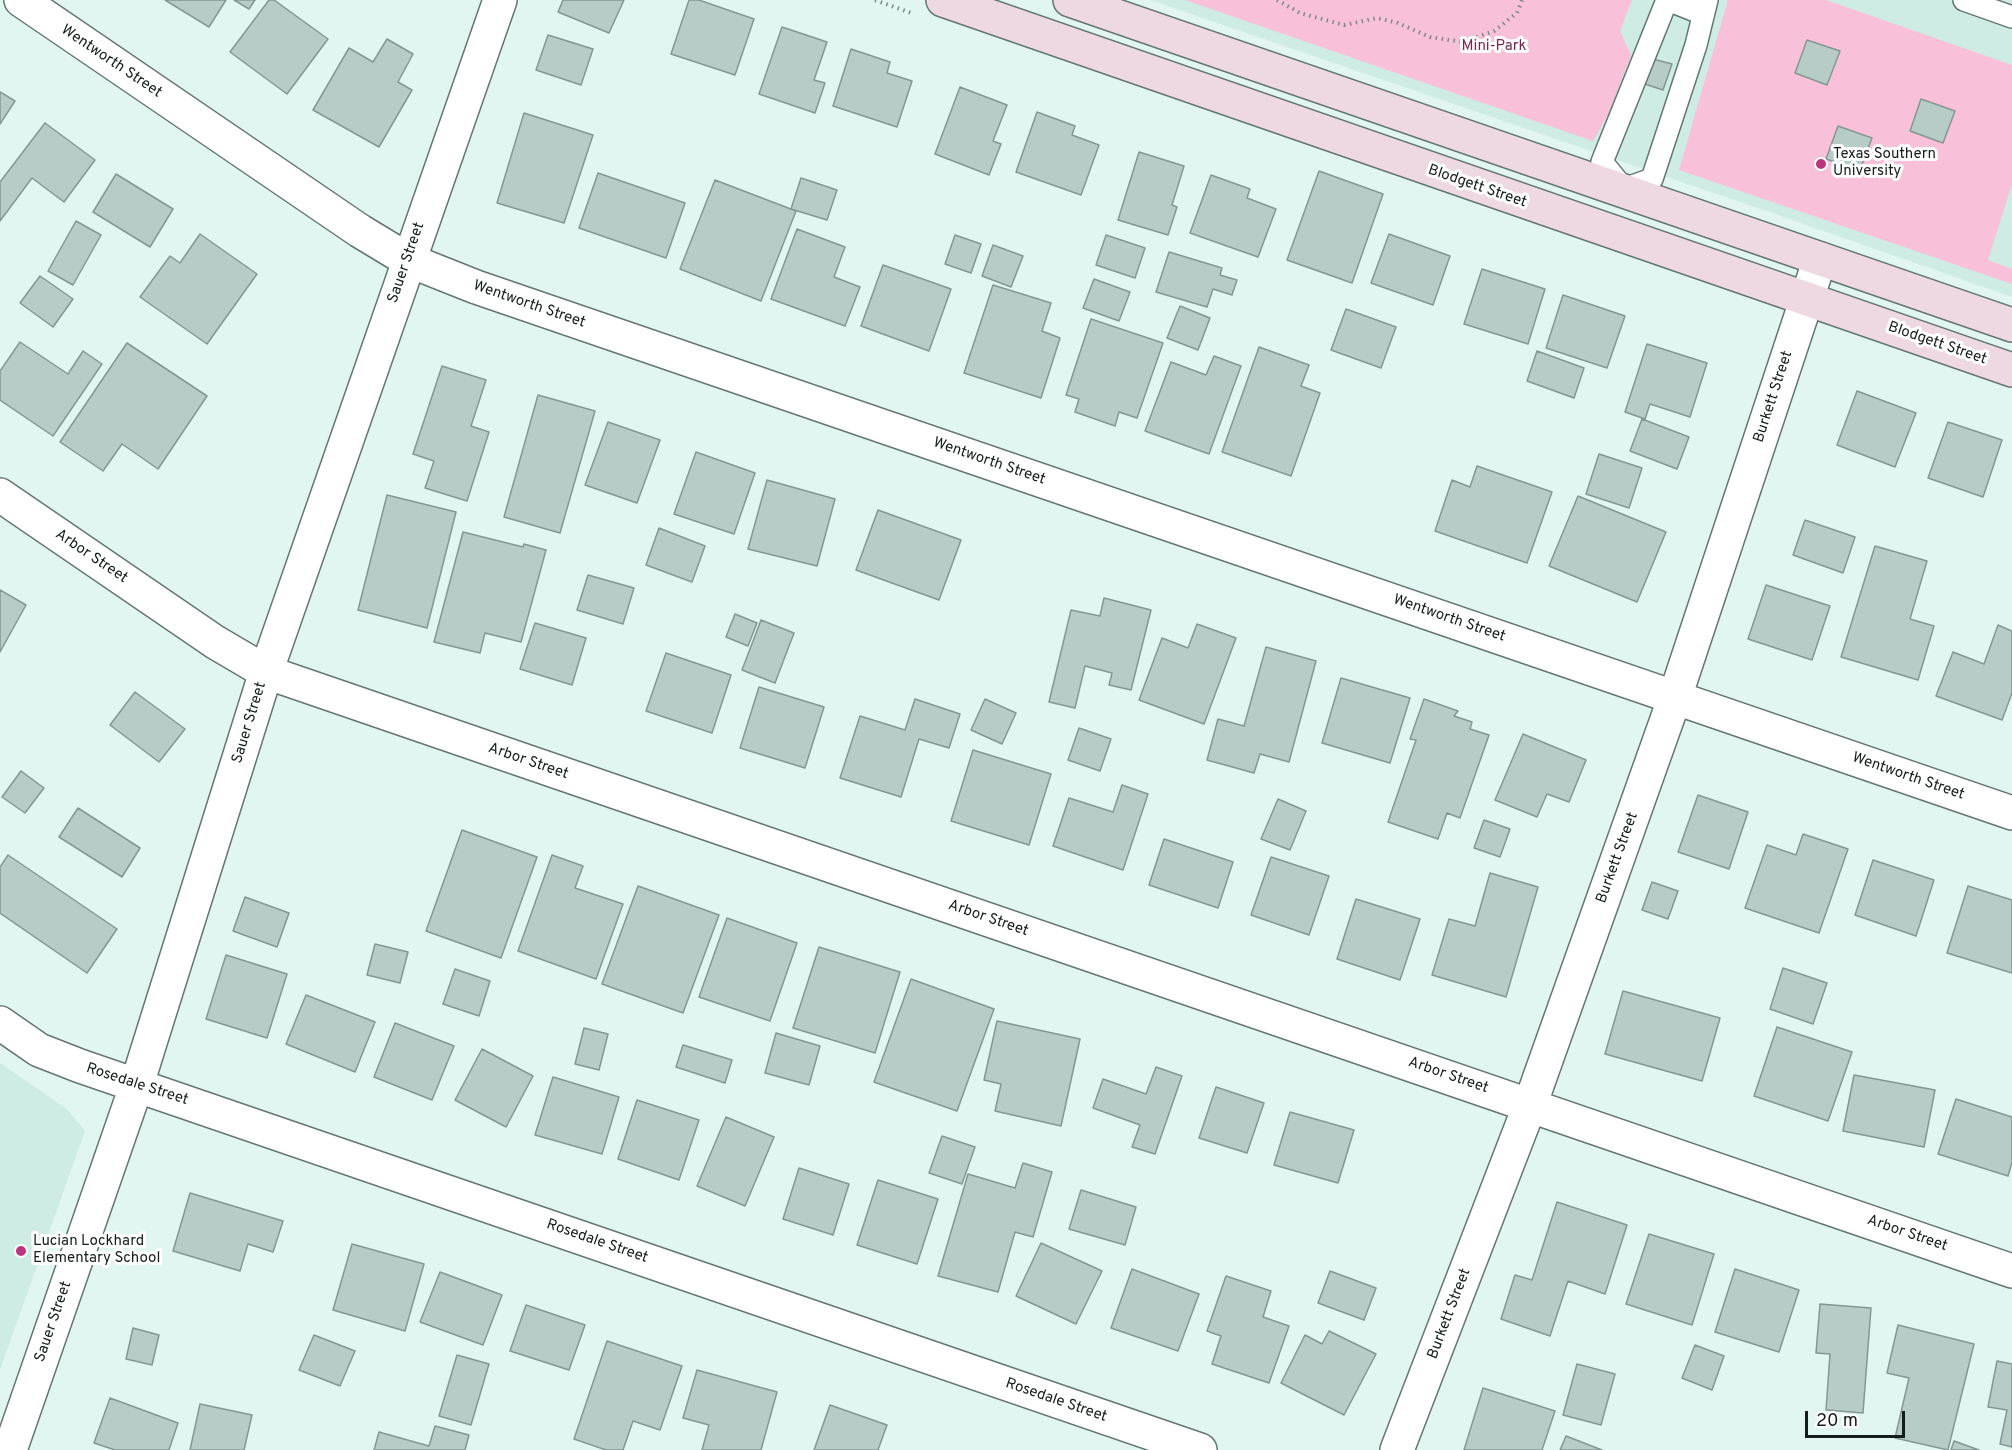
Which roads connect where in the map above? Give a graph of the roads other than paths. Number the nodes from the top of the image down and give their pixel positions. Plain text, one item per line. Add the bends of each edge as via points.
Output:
1 (21, 0) edge
2 (500, 0) edge
3 (943, 0) edge
4 (1060, 0) edge
5 (1070, 0) edge
6 (1667, 0) edge
7 (1964, 0) edge
8 (1705, 7) edge
9 (2012, 17) edge
10 (1047, 36) junction
11 (1624, 189) junction
12 (1608, 231) junction
13 (1820, 259) junction
14 (408, 260) junction
15 (1805, 299) junction
16 (2012, 325) edge
17 (2012, 370) edge
18 (0, 495) edge
19 (266, 672) junction
20 (1675, 697) junction
21 (2012, 813) edge
22 (0, 1023) edge
23 (137, 1084) junction
24 (1530, 1104) junction
25 (2012, 1270) edge
26 (10, 1450) edge
27 (1200, 1450) edge
28 (1397, 1450) edge

1 - 14 street, Wentworth Street
2 - 14 street, Sauer Street
3 - 10 main road, Blodgett Street
4 - 10 main road
5 - 11 main road
6 - 8 lane
6 - 11 lane via 1602,162
7 - 9 lane
8 - 11 lane via 1652,179
10 - 12 main road, Blodgett Street
11 - 12 main road
11 - 13 main road
12 - 15 main road, Blodgett Street
13 - 15 street, Burkett Street
13 - 16 main road
14 - 19 street, Sauer Street
14 - 20 street, Wentworth Street via 476,287
15 - 17 main road, Blodgett Street
15 - 20 street, Burkett Street
18 - 19 street, Arbor Street via 215,642
19 - 23 street, Sauer Street
19 - 24 street, Arbor Street
20 - 21 street, Wentworth Street
20 - 24 street, Burkett Street
22 - 23 street, Rosedale Street via 39,1050
23 - 26 street, Sauer Street
23 - 27 street, Rosedale Street
24 - 25 street, Arbor Street
24 - 28 street, Burkett Street

